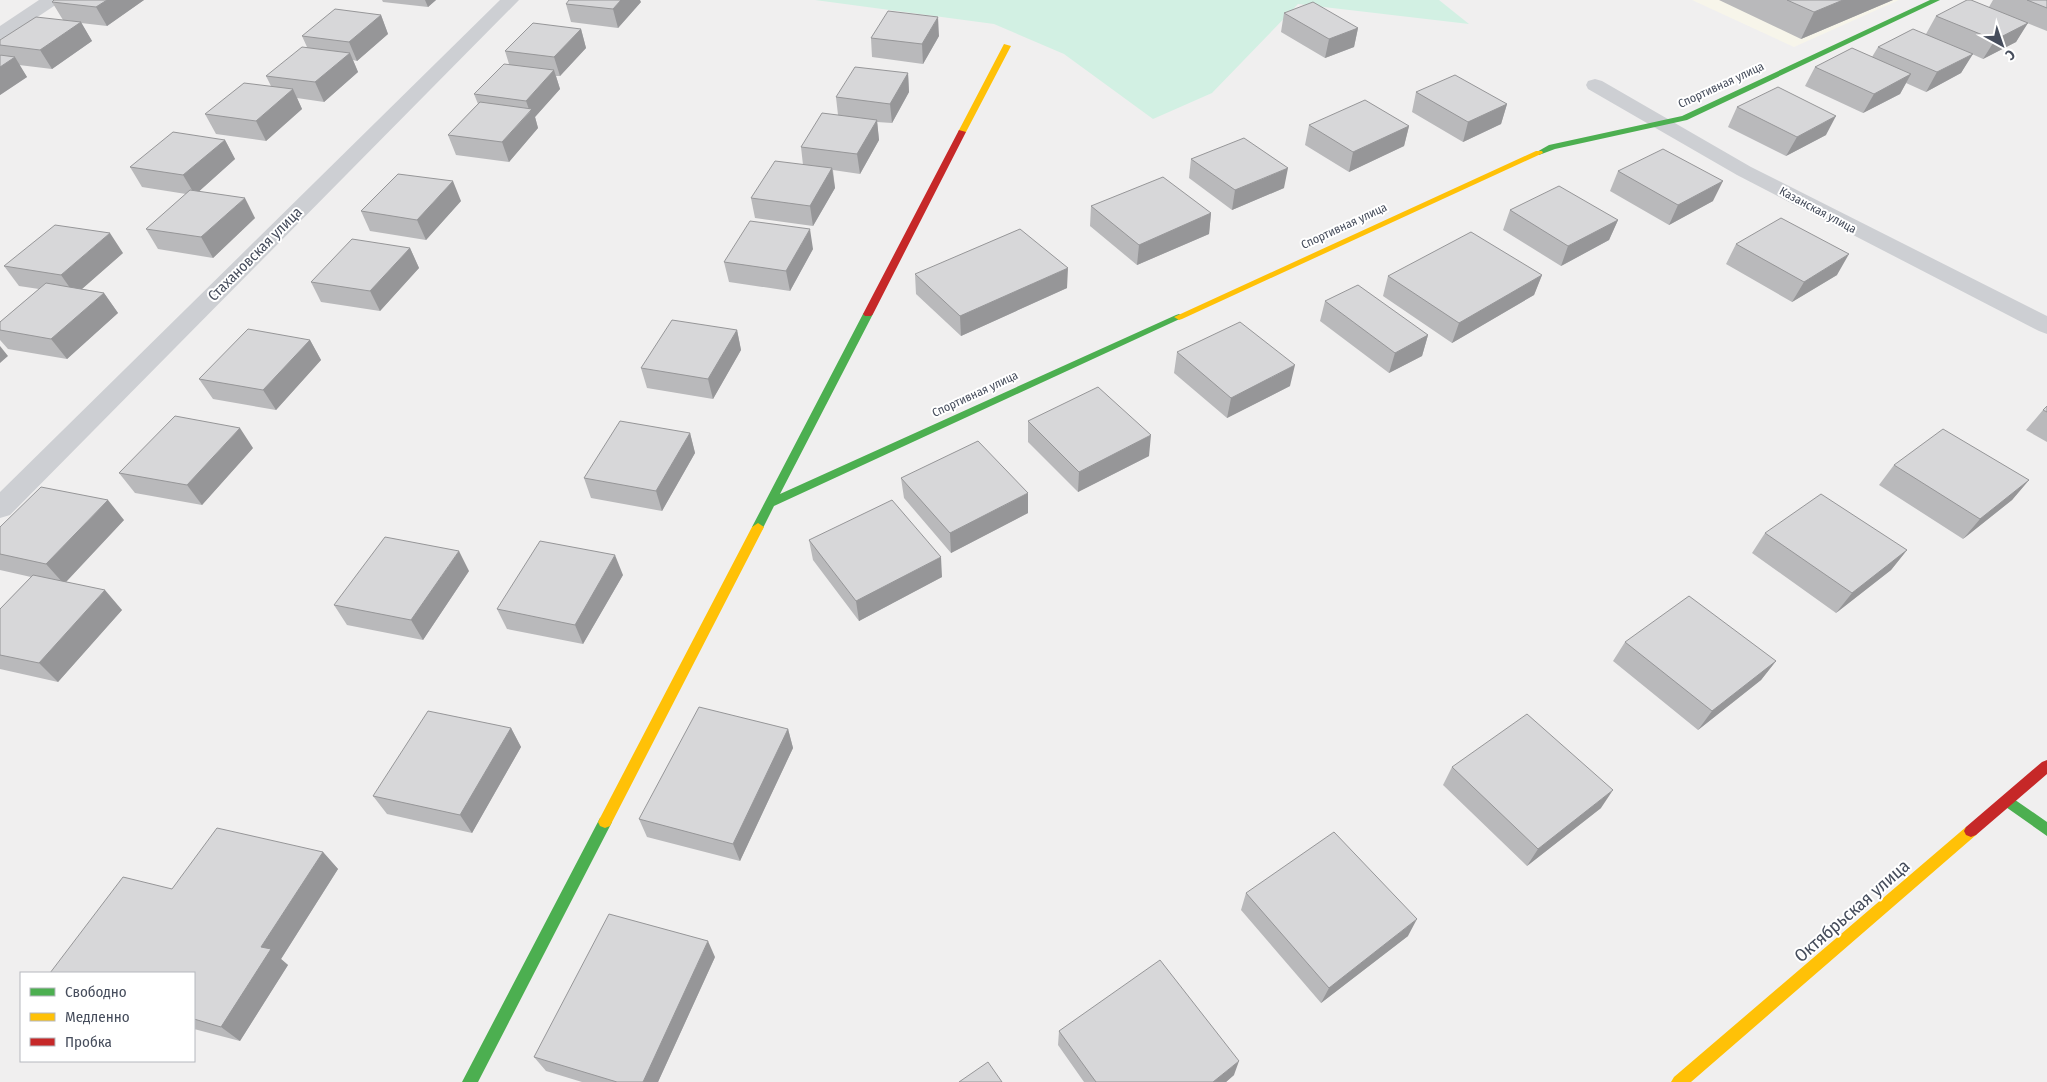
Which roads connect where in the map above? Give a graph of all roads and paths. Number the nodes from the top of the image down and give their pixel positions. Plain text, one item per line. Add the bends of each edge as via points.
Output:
1 (51, 0) edge
2 (510, 0) edge
3 (1936, 0) edge
4 (0, 34) edge
5 (1008, 46) dead end
6 (1595, 85) dead end
7 (1662, 123) junction
8 (2047, 326) edge
9 (771, 503) junction
10 (0, 508) edge
11 (2047, 766) edge
12 (2008, 801) junction
13 (2047, 830) edge
14 (470, 1082) edge
15 (1679, 1082) edge

1 - 4 street
2 - 10 street, Стахановская улица
3 - 7 street, Спортивная улица via 1684,118
5 - 9 street
6 - 7 street, Казанская улица
7 - 8 street, Казанская улица via 1744,171
7 - 9 street, Спортивная улица via 1552,146
9 - 14 street
11 - 12 street, Октябрьская улица
12 - 13 street
12 - 15 street, Октябрьская улица

